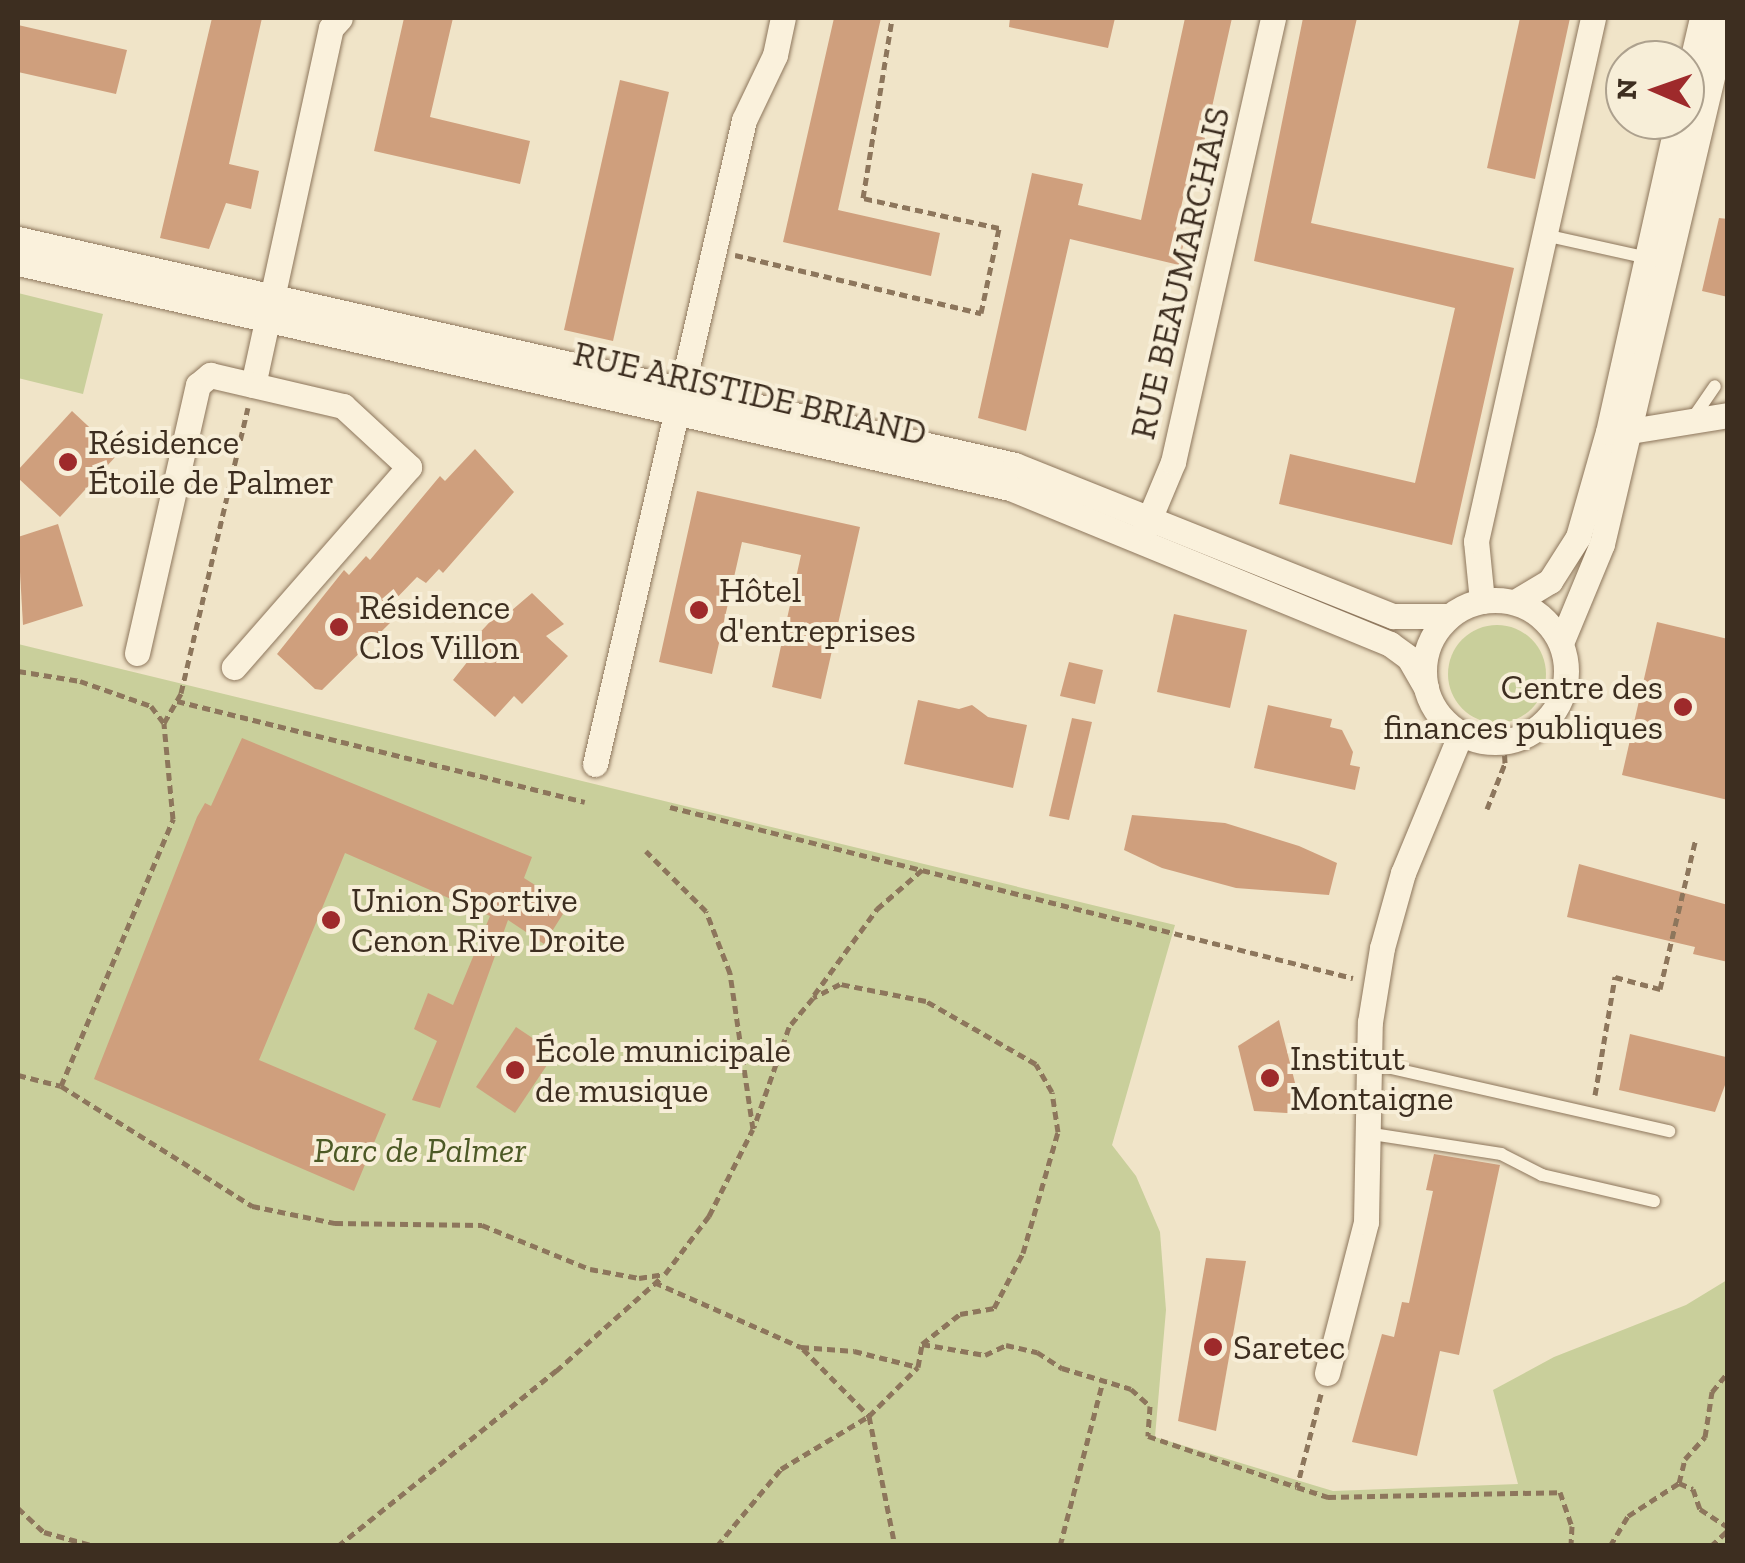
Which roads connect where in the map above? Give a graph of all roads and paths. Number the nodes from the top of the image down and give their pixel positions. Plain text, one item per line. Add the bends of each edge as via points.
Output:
1 (340, 18) edge
2 (783, 18) edge
3 (892, 18) edge
4 (1272, 18) edge
5 (1593, 18) edge
6 (1726, 18) edge
7 (1675, 140) edge
8 (1544, 236) junction
9 (18, 239) edge
10 (712, 250) junction
11 (1658, 260) junction
12 (18, 263) edge
13 (270, 309) junction
14 (253, 385) junction
15 (1715, 386) dead end
16 (676, 400) junction
17 (1728, 415) edge
18 (1690, 422) junction
19 (1619, 433) junction
20 (1146, 527) junction
21 (1482, 601) junction
22 (1515, 602) junction
23 (1450, 616) junction
24 (1561, 643) junction
25 (137, 652) dead end
26 (234, 667) dead end
27 (1426, 688) junction
28 (176, 701) dead end
29 (164, 723) dead end
30 (1461, 733) junction
31 (1504, 742) junction
32 (595, 764) dead end
33 (585, 802) dead end
34 (670, 807) dead end
35 (1487, 809) dead end
36 (1696, 838) dead end
37 (646, 851) dead end
38 (922, 870) junction
39 (1376, 984) junction
40 (813, 998) junction
41 (1369, 1063) junction
42 (18, 1074) edge
43 (61, 1086) junction
44 (1596, 1114) junction
45 (753, 1130) junction
46 (1669, 1131) dead end
47 (1366, 1133) junction
48 (1654, 1201) dead end
49 (665, 1274) junction
50 (654, 1282) junction
51 (922, 1344) junction
52 (801, 1347) junction
53 (918, 1367) junction
54 (1728, 1372) edge
55 (1327, 1373) joint
56 (1103, 1384) junction
57 (869, 1416) junction
58 (1679, 1483) junction
59 (1297, 1487) junction
60 (18, 1508) edge
61 (1728, 1528) edge
62 (93, 1545) edge
63 (338, 1546) edge
64 (717, 1546) edge
65 (895, 1546) edge
66 (1060, 1546) edge
67 (1571, 1546) edge
68 (1610, 1546) edge
69 (1711, 1546) edge

1 - 13 street via 331,28
2 - 10 street via 744,120
3 - 10 path via 863,198 999,228 981,314
4 - 20 street, RUE BEAUMARCHAIS via 1174,462
5 - 8 street
6 - 11 street
7 - 11 street
8 - 11 lane
8 - 21 street via 1476,541
9 - 13 street, RUE ARISTIDE BRIAND
10 - 16 street
11 - 19 street
12 - 13 street, RUE ARISTIDE BRIAND
13 - 14 street
13 - 16 street, RUE ARISTIDE BRIAND
14 - 25 street via 210,375 198,384
14 - 26 street via 343,406 409,467
15 - 18 lane
16 - 20 street, RUE ARISTIDE BRIAND via 1015,465
16 - 32 street
17 - 18 street
18 - 19 street
19 - 22 street via 1565,565 1534,595
19 - 24 street via 1594,572
20 - 23 street, RUE ARISTIDE BRIAND via 1393,616
20 - 27 street, RUE ARISTIDE BRIAND via 1390,644 1409,658
21 - 22 street
21 - 23 street
22 - 24 street via 1542,618
23 - 27 street via 1428,648
24 - 31 street via 1566,664 1557,706 1525,736
27 - 30 street via 1433,706
28 - 33 path
29 - 43 path via 172,818
30 - 31 street
30 - 39 street via 1403,872
31 - 35 path via 1505,763
34 - 38 path
36 - 44 path via 1660,989 1615,977 1594,1072
37 - 45 path via 706,911 730,973
38 - 39 path
38 - 40 path via 877,909
39 - 41 street
40 - 45 path via 789,1027
40 - 51 path via 840,984 926,1001 1036,1064 1052,1092 1058,1132 1016,1266 994,1308 960,1314
41 - 44 lane
41 - 47 street
42 - 43 path
43 - 49 path via 252,1206 334,1223 482,1225 590,1269 639,1278
44 - 46 lane
45 - 49 path via 709,1216
47 - 48 lane via 1501,1154 1542,1176
47 - 55 street via 1366,1222
49 - 50 path
50 - 52 path
50 - 63 path via 556,1372
51 - 53 path
51 - 56 path via 986,1355 1006,1345
52 - 53 path
52 - 57 path
53 - 57 path
54 - 58 path via 1712,1392 1705,1437 1684,1460
55 - 59 path
56 - 59 path via 1131,1389 1150,1406 1148,1436
56 - 66 path
57 - 64 path via 780,1469
57 - 65 path
58 - 61 path
58 - 68 path via 1628,1516
59 - 67 path via 1328,1497 1560,1492
60 - 62 path via 44,1532
61 - 69 path

